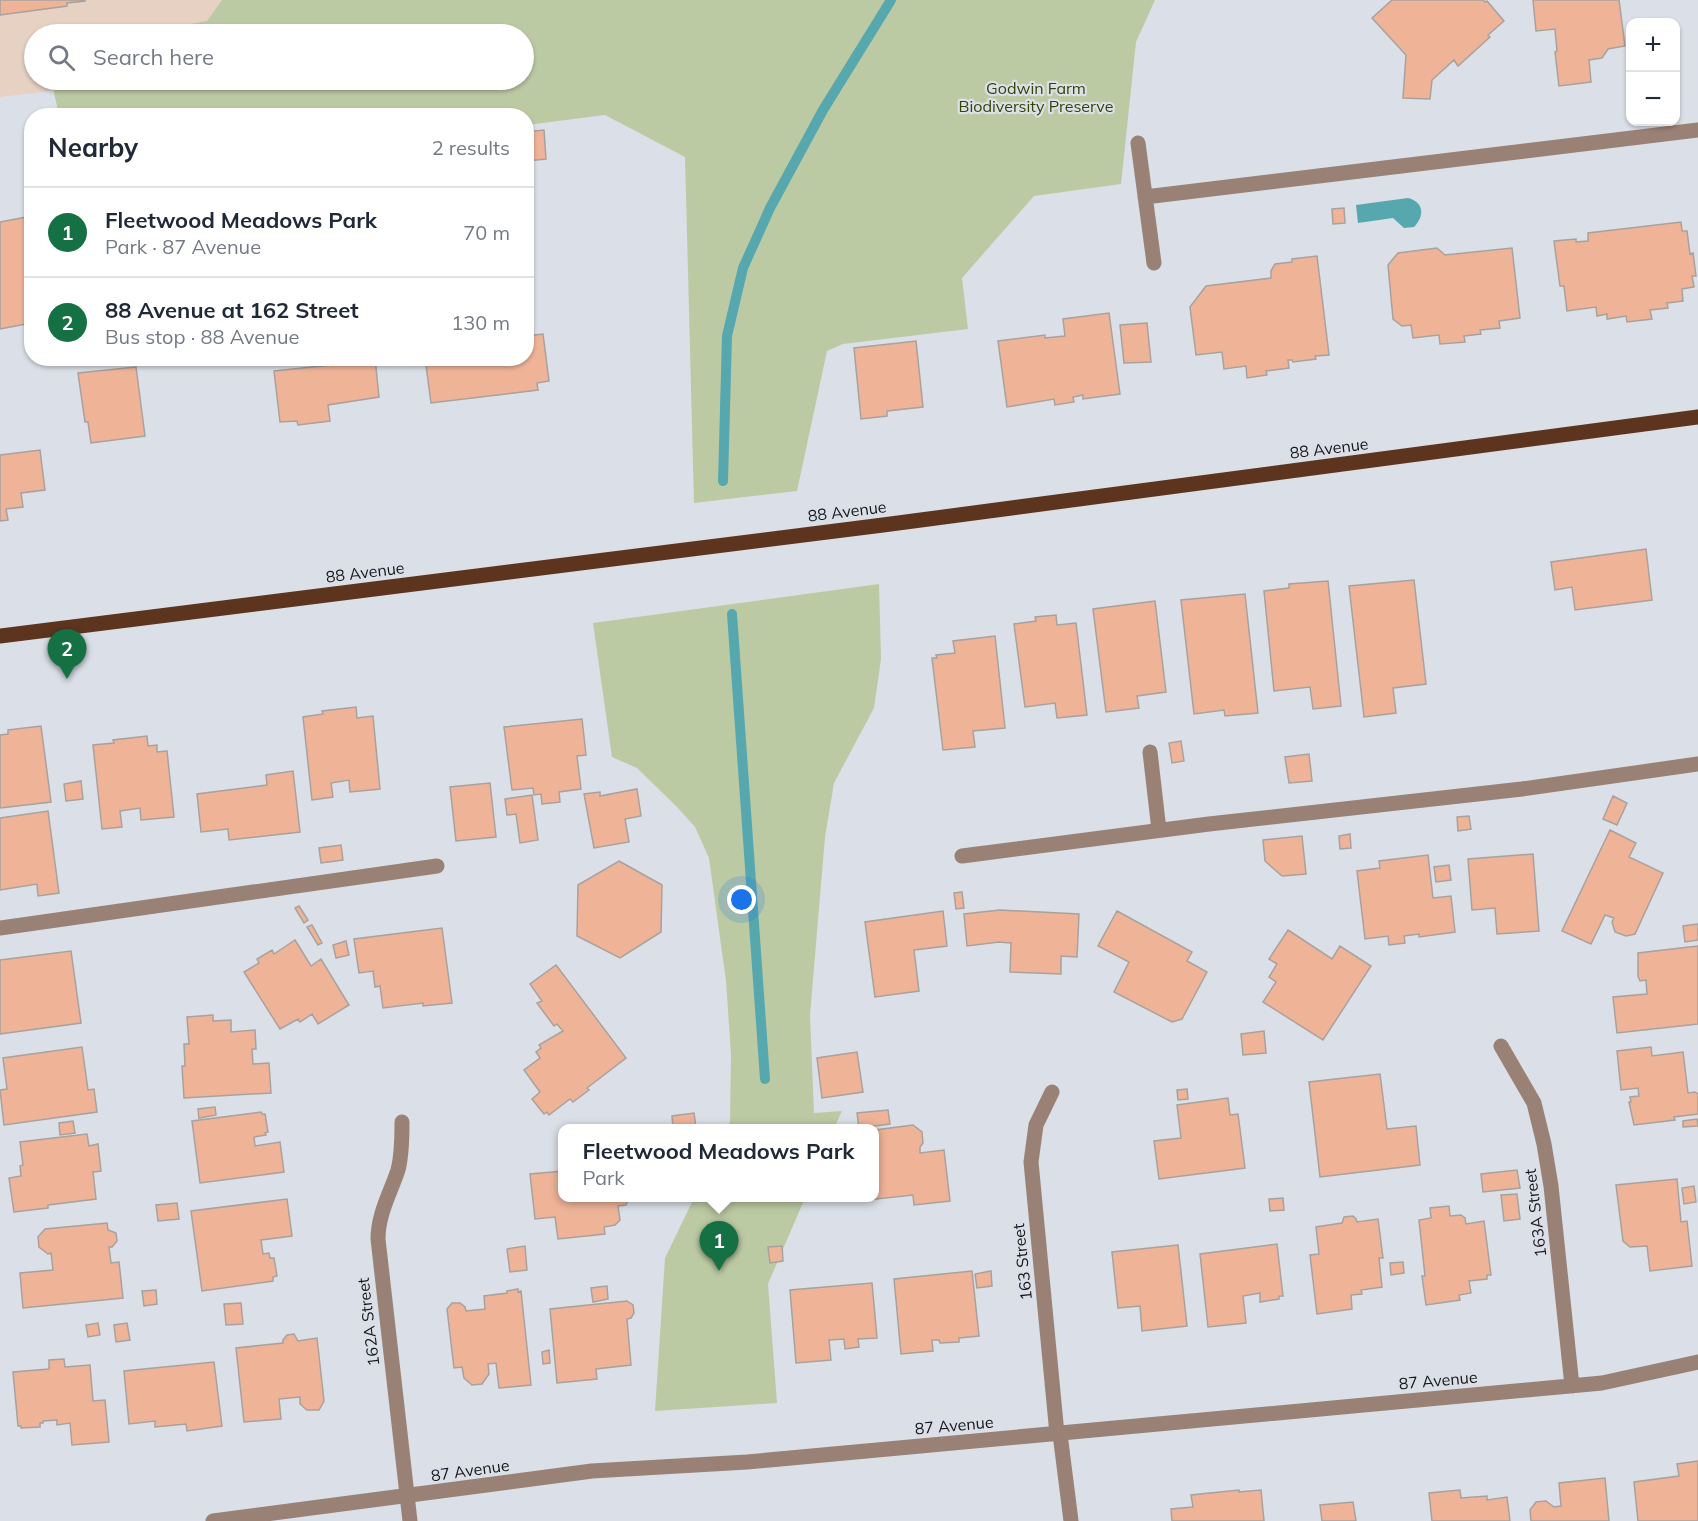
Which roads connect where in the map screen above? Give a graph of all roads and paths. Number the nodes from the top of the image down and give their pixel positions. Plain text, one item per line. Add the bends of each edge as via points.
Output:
1 (1698, 129) edge
2 (1138, 142) dead end
3 (1145, 197) junction
4 (1154, 263) dead end
5 (1698, 417) edge
6 (0, 636) edge
7 (1150, 752) dead end
8 (1698, 764) edge
9 (1159, 830) junction
10 (962, 856) dead end
11 (437, 866) dead end
12 (0, 928) edge
13 (1501, 1046) dead end
14 (1052, 1092) dead end
15 (402, 1122) dead end
16 (1698, 1362) edge
17 (1572, 1386) junction
18 (1058, 1434) junction
19 (406, 1497) junction
20 (213, 1521) edge
21 (410, 1521) edge
22 (1071, 1521) edge

1 - 3 street
2 - 3 street
3 - 4 street
5 - 6 main road, 88 Avenue
7 - 9 street
8 - 9 street via 1522,789
9 - 10 street
11 - 12 street
13 - 17 street, 163A Street via 1534,1103 1544,1144
14 - 18 street, 163 Street via 1036,1125 1030,1162
15 - 19 street, 162A Street via 399,1168 380,1215 378,1239
16 - 17 street, 87 Avenue via 1617,1381
17 - 18 street, 87 Avenue
18 - 19 street, 87 Avenue via 747,1462 584,1472
18 - 22 street, 163 Street
19 - 20 street, 87 Avenue
19 - 21 street, 162A Street

